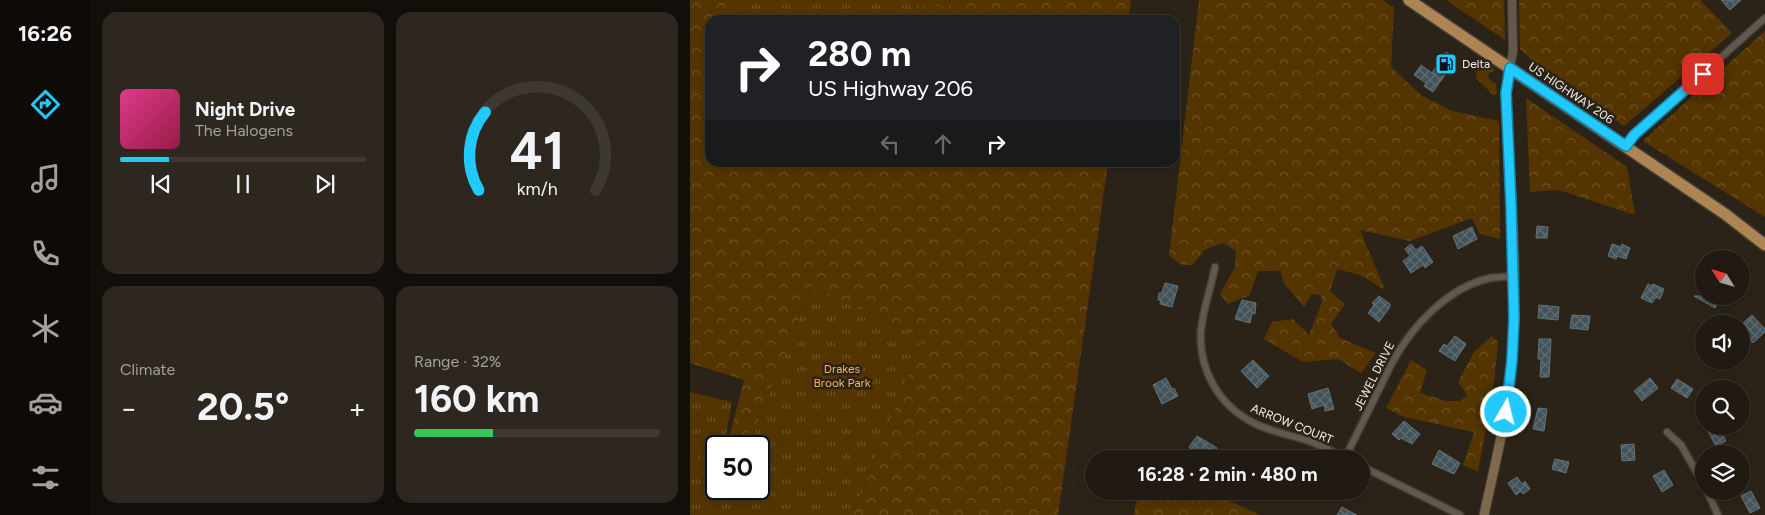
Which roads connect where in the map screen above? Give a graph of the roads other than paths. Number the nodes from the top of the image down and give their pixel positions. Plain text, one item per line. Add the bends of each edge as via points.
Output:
1 (1409, 0) edge
2 (1512, 0) edge
3 (1765, 18) edge
4 (1510, 68) junction
5 (1626, 146) junction
6 (1765, 245) edge
7 (1215, 267) dead end
8 (1514, 276) junction
9 (1667, 432) dead end
10 (1328, 450) edge
11 (1350, 450) edge
12 (1695, 469) edge
13 (1370, 470) edge
14 (1711, 500) edge
15 (1460, 515) edge
16 (1484, 515) edge
17 (1718, 515) edge

1 - 4 highway, US HIGHWAY 206
2 - 4 street
3 - 5 street via 1634,135
4 - 5 highway, US HIGHWAY 206
4 - 8 main road via 1506,93
5 - 6 highway, US HIGHWAY 206
7 - 10 street, ARROW COURT via 1201,339 1205,367 1215,388 1231,408 1254,423
8 - 11 street, JEWEL DRIVE via 1489,278 1462,290 1435,309 1416,328 1399,350
8 - 16 main road via 1509,392
9 - 12 street via 1681,445
13 - 15 street
14 - 17 street

